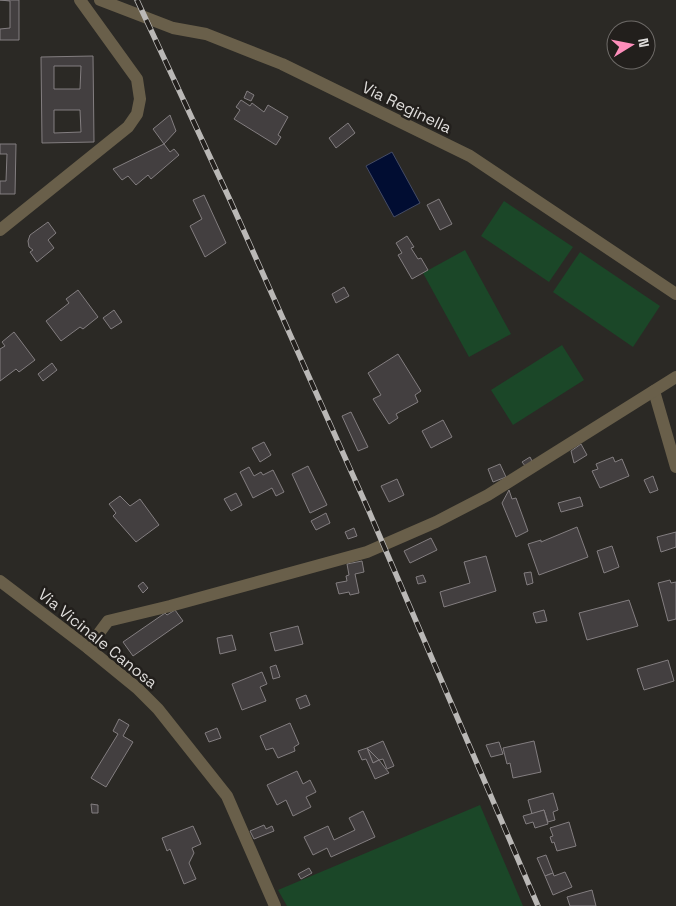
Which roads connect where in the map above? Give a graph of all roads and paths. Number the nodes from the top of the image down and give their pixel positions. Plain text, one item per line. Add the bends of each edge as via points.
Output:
1 (80, 0) edge
2 (100, 0) edge
3 (0, 230) edge
4 (676, 294) edge
5 (676, 377) edge
6 (654, 391) junction
7 (676, 467) edge
8 (0, 582) edge
9 (88, 648) junction
10 (275, 906) edge

1 - 3 street via 137,79 140,99 137,114 128,127
2 - 4 street, Via Reginella via 173,28 206,34 282,64 470,156
5 - 6 street
6 - 7 street
6 - 9 street via 488,495 436,522 366,552 108,621
8 - 9 street, Via Vicinale Canosa
9 - 10 street, Via Vicinale Canosa via 148,698 219,784

